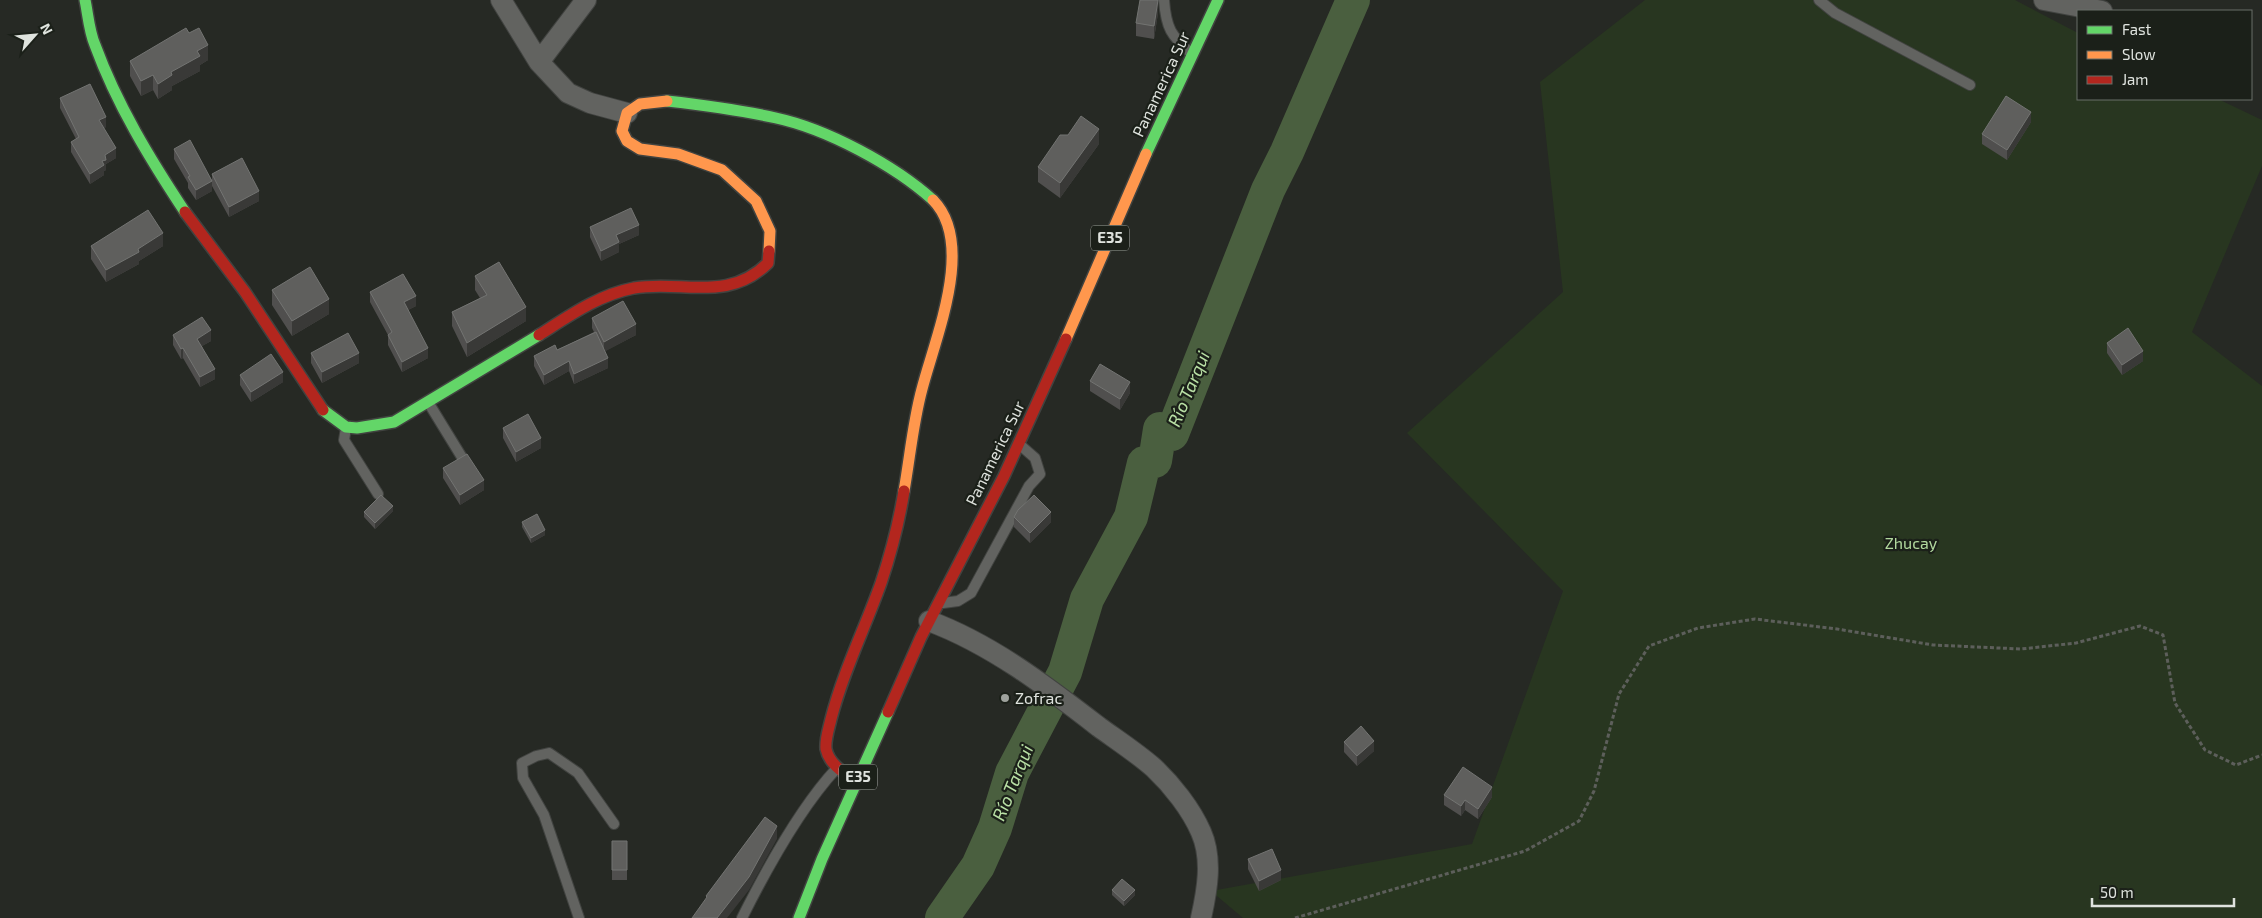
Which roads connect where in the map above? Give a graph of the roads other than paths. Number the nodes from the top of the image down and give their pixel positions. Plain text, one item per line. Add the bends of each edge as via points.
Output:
1 (85, 0) edge
2 (501, 0) edge
3 (586, 0) edge
4 (1164, 0) edge
5 (1218, 0) edge
6 (1819, 0) edge
7 (2044, 0) edge
8 (2097, 10) edge
9 (1192, 54) junction
10 (540, 62) junction
11 (1970, 85) dead end
12 (627, 113) junction
13 (427, 401) junction
14 (346, 427) junction
15 (1018, 444) junction
16 (463, 459) edge
17 (378, 494) dead end
18 (933, 612) junction
19 (838, 768) junction
20 (856, 781) junction
21 (614, 824) dead end
22 (579, 918) edge
23 (742, 918) edge
24 (799, 918) edge
25 (1201, 918) edge

1 - 14 main road via 94,43 147,154 189,218 245,292 320,408
2 - 10 street
3 - 10 street
4 - 9 lane via 1165,20 1174,39
5 - 9 main road, Panamerica Sur / E35
6 - 11 lane via 1834,13
7 - 8 street
9 - 15 main road, Panamerica Sur / E35
10 - 12 street via 568,92 590,103
12 - 13 main road via 622,131 627,141 640,149 678,154 722,170 756,200 770,231 768,263 757,274 738,283 698,289 635,288 608,295
12 - 19 main road via 640,104 661,100 715,106 777,118 811,129 878,160 912,181 935,202 951,231 953,251 945,310 921,391 899,520 881,582 838,695 827,736 830,760
13 - 14 main road via 394,422
13 - 16 lane
14 - 17 lane via 344,440
15 - 18 main road, Panamerica Sur / E35
15 - 18 lane via 1035,458 1040,474 1029,486 971,593
18 - 20 main road, Panamerica Sur / E35
18 - 25 street via 1078,710 1154,768 1181,799 1202,833 1208,870
19 - 20 main road
19 - 23 lane via 818,789
20 - 24 main road, Panamerica Sur / E35
21 - 22 lane via 578,773 549,753 522,763 523,778 544,815

